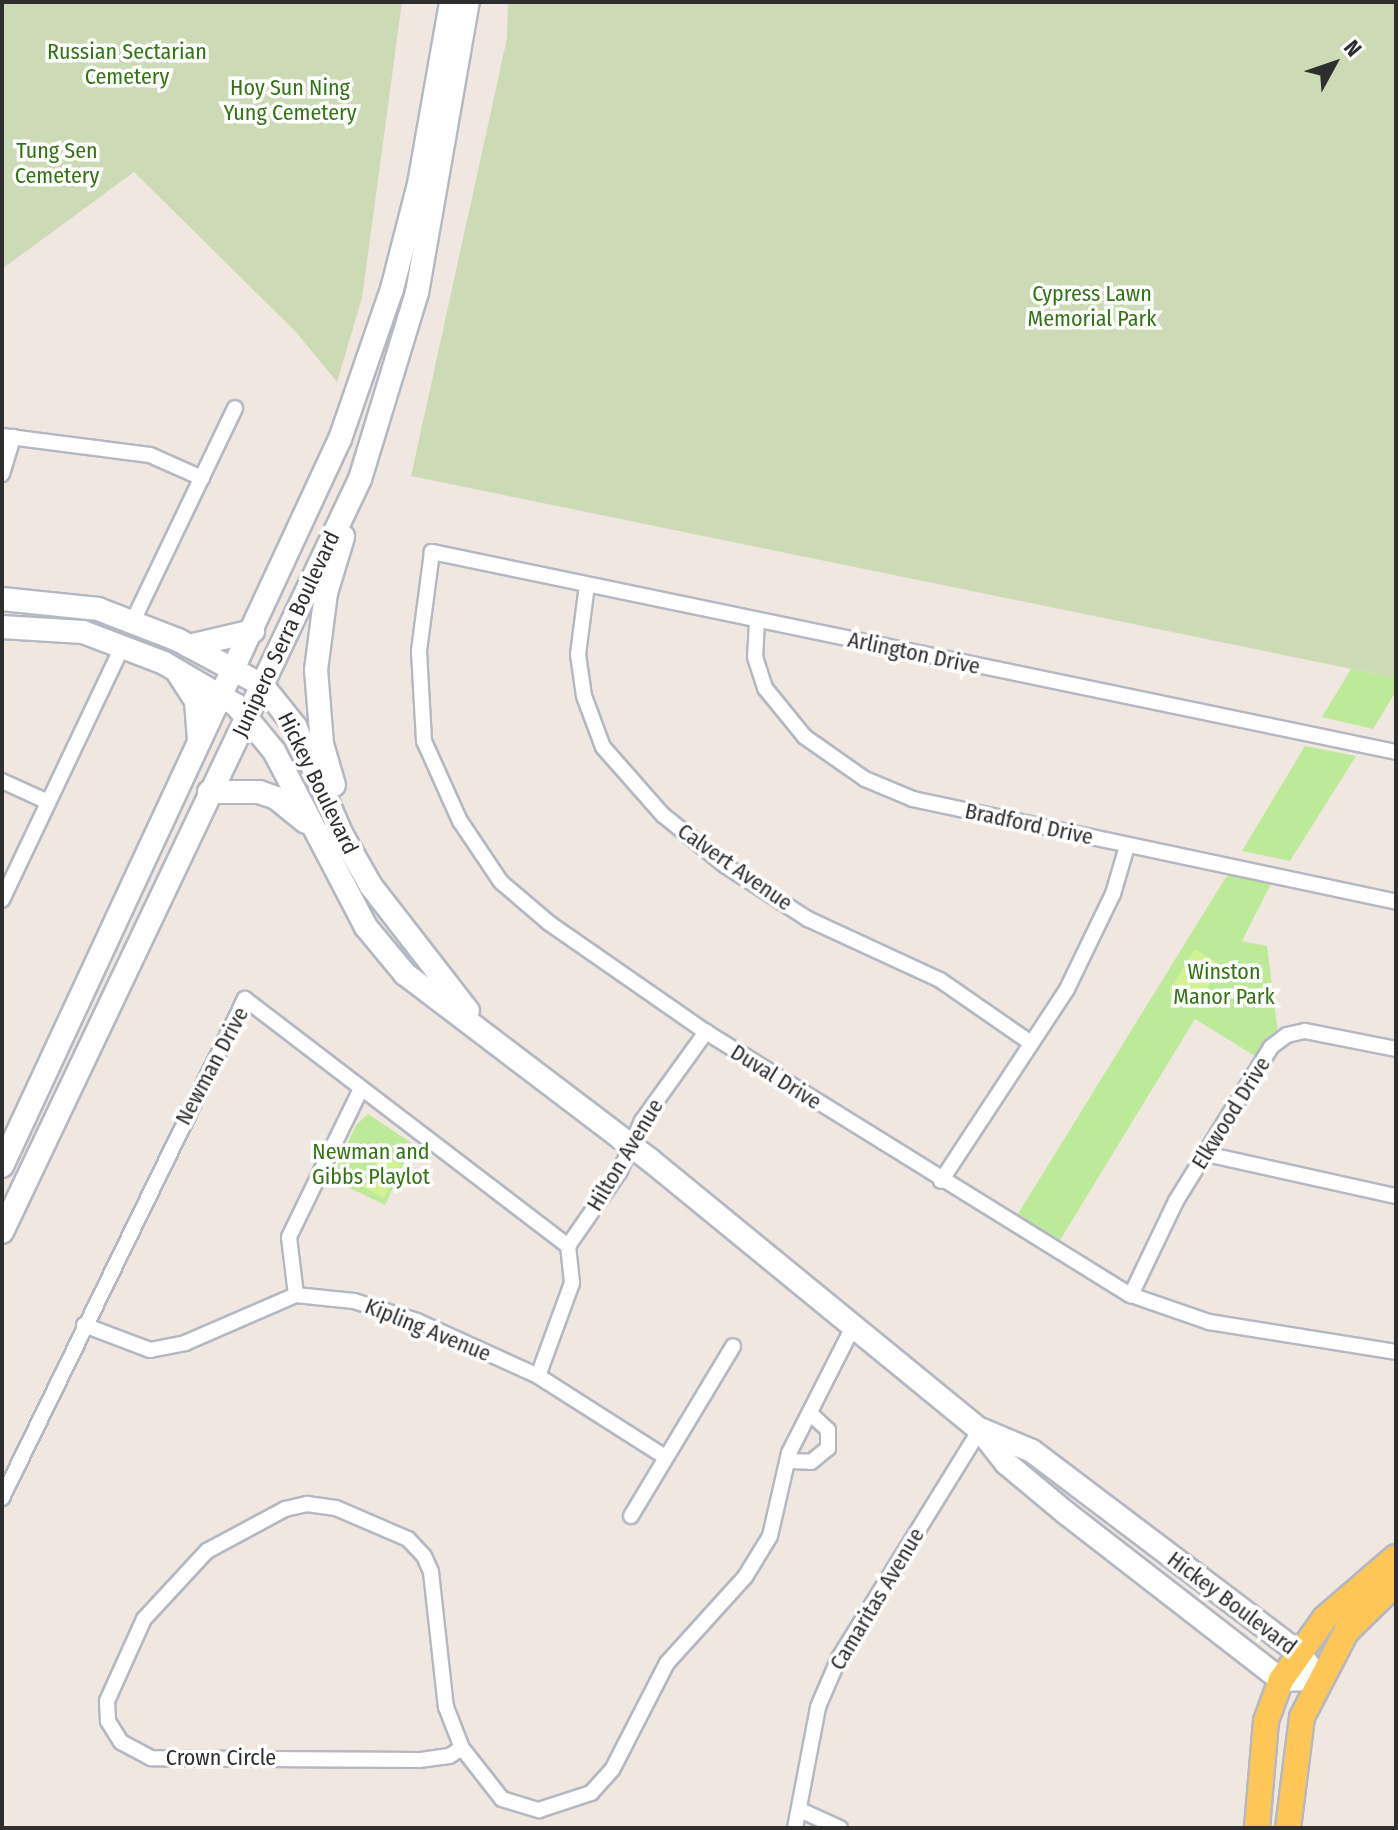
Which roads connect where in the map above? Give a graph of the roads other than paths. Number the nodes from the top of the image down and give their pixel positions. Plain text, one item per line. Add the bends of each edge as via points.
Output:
1 (451, 2) edge
2 (468, 2) edge
3 (235, 408) dead end
4 (8, 437) edge
5 (2, 474) edge
6 (202, 478) junction
7 (360, 479) junction
8 (432, 552) joint
9 (587, 585) junction
10 (2, 599) edge
11 (133, 621) junction
12 (757, 621) junction
13 (2, 627) edge
14 (253, 631) junction
15 (189, 646) junction
16 (122, 647) junction
17 (175, 669) junction
18 (235, 671) junction
19 (262, 685) junction
20 (223, 696) junction
21 (248, 715) junction
22 (199, 747) junction
23 (1396, 752) edge
24 (2, 781) edge
25 (209, 792) junction
26 (48, 802) junction
27 (311, 826) junction
28 (1127, 846) junction
29 (349, 848) junction
30 (2, 900) edge
31 (1396, 902) edge
32 (481, 1029) junction
33 (706, 1032) junction
34 (1031, 1043) junction
35 (1396, 1049) edge
36 (361, 1089) junction
37 (631, 1147) junction
38 (1206, 1154) junction
39 (2, 1166) edge
40 (941, 1181) junction
41 (1396, 1196) edge
42 (2, 1232) edge
43 (568, 1246) junction
44 (296, 1295) junction
45 (1131, 1295) junction
46 (84, 1325) junction
47 (854, 1325) junction
48 (733, 1346) dead end
49 (1396, 1352) edge
50 (538, 1376) junction
51 (810, 1413) junction
52 (980, 1430) junction
53 (665, 1457) junction
54 (788, 1461) junction
55 (2, 1498) edge
56 (631, 1516) dead end
57 (1396, 1557) edge
58 (1396, 1583) edge
59 (1299, 1653) junction
60 (1319, 1679) junction
61 (1281, 1680) junction
62 (462, 1748) junction
63 (800, 1810) junction
64 (795, 1828) edge
65 (840, 1828) edge
66 (1257, 1828) edge
67 (1288, 1828) edge

1 - 14 main road, Junipero Serra Boulevard via 431,129 384,314 340,439
2 - 7 main road, Junipero Serra Boulevard via 417,293
3 - 6 street
4 - 5 street
4 - 6 street via 137,453
6 - 11 street
7 - 19 main road, Junipero Serra Boulevard
7 - 29 main road via 326,593 316,670 322,744
8 - 9 street, Arlington Drive
8 - 33 street, Duval Drive via 419,651 424,741 460,821 501,882 549,923
9 - 12 street, Arlington Drive
9 - 34 street, Calvert Avenue via 578,654 584,696 603,747 663,815 726,866 808,919 940,980
10 - 11 main road, Hickey Boulevard via 73,603
11 - 15 main road, Hickey Boulevard
12 - 23 street, Arlington Drive
12 - 28 street, Bradford Drive via 755,657 765,688 805,737 865,779 913,799
13 - 16 main road, Hickey Boulevard via 83,632
14 - 15 main road
14 - 18 main road, Junipero Serra Boulevard
15 - 18 main road, Hickey Boulevard
16 - 17 main road, Hickey Boulevard
16 - 26 street
17 - 20 main road, Hickey Boulevard
17 - 22 main road via 196,701
18 - 19 main road, Hickey Boulevard
18 - 20 main road, Junipero Serra Boulevard
19 - 21 main road, Junipero Serra Boulevard
19 - 29 main road, Hickey Boulevard via 295,726
20 - 21 main road, Hickey Boulevard
20 - 22 main road, Junipero Serra Boulevard
21 - 25 main road, Junipero Serra Boulevard
21 - 27 main road, Hickey Boulevard via 274,751
22 - 39 main road, Junipero Serra Boulevard
24 - 26 street
25 - 27 main road via 259,792 276,798
25 - 42 main road, Junipero Serra Boulevard
26 - 30 street
27 - 32 main road, Hickey Boulevard via 384,952 426,991
28 - 31 street, Bradford Drive
28 - 34 street via 1097,931
29 - 32 main road, Hickey Boulevard via 388,911
32 - 37 main road, Hickey Boulevard
33 - 37 street, Hilton Avenue via 642,1121
33 - 40 street, Duval Drive
34 - 40 street
35 - 38 street, Elkwood Drive via 1305,1031 1287,1035 1271,1047
36 - 43 street, Newman Drive
36 - 44 street via 289,1237
36 - 46 street, Newman Drive via 245,999
37 - 43 street, Hilton Avenue
37 - 47 main road, Hickey Boulevard
38 - 41 street
38 - 45 street, Elkwood Drive via 1148,1253
40 - 45 street, Duval Drive
43 - 50 street via 572,1283
44 - 46 street, Kipling Avenue via 185,1343 150,1350
44 - 50 street, Kipling Avenue via 354,1301 417,1321
45 - 49 street, Duval Drive via 1209,1322
46 - 55 street, Newman Drive
47 - 51 street, Crown Circle
47 - 52 main road, Hickey Boulevard
48 - 53 street
50 - 53 street, Kipling Avenue
51 - 54 street, Crown Circle
51 - 54 street via 828,1430 828,1448 811,1462
52 - 59 main road, Hickey Boulevard via 1032,1451
52 - 61 main road, Hickey Boulevard via 1006,1463 1054,1503
52 - 63 street, Camaritas Avenue via 839,1658 818,1707
53 - 56 street
54 - 62 street, Crown Circle via 770,1536 745,1577 667,1663 612,1770 591,1793 539,1810 502,1799
57 - 59 main road via 1355,1588
58 - 60 main road via 1346,1632
59 - 60 main road, Hickey Boulevard
59 - 61 main road
60 - 61 main road, Hickey Boulevard
60 - 67 main road via 1302,1717
61 - 66 main road via 1266,1721
62 - 62 street, Crown Circle via 449,1756 419,1760 151,1758 121,1742 108,1721 107,1701 144,1619 207,1551 285,1509 307,1504 336,1508 408,1539 424,1556 431,1572 446,1707
63 - 64 street, Camaritas Avenue
63 - 65 street

